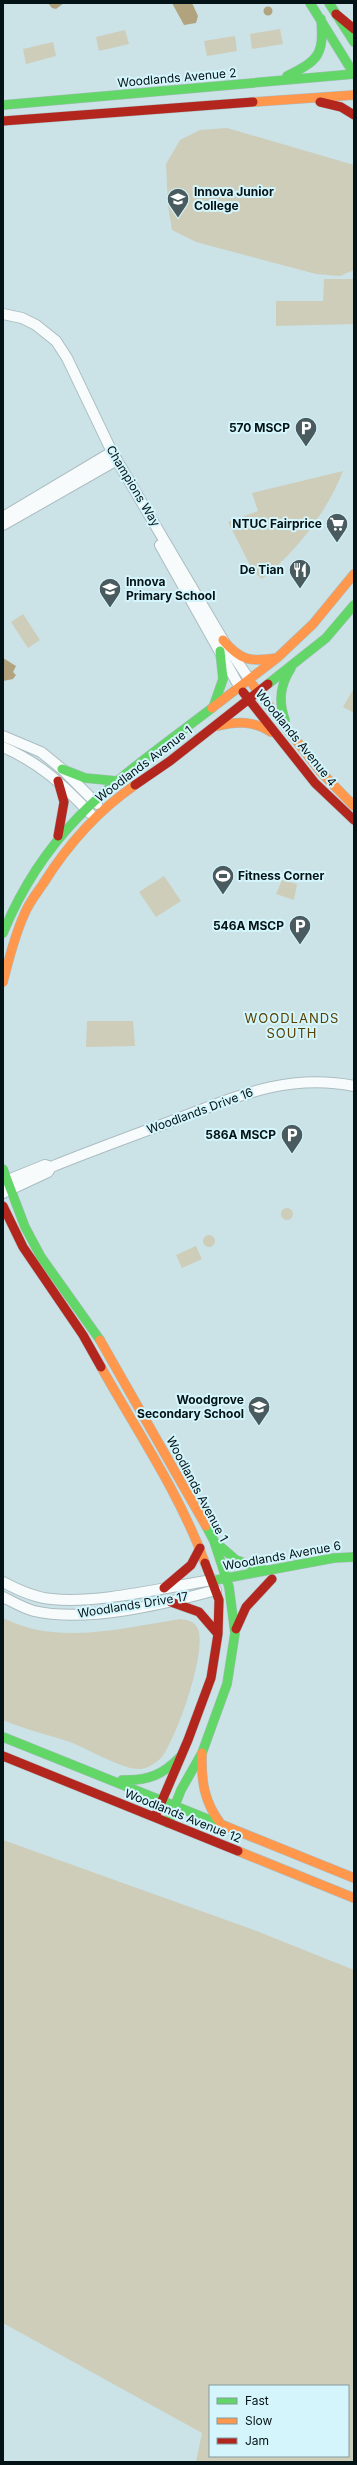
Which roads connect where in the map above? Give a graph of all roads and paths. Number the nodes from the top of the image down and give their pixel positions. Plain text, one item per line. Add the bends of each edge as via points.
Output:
1 (310, 3) edge
2 (329, 3) edge
3 (336, 14) junction
4 (321, 19) junction
5 (354, 29) edge
6 (354, 42) edge
7 (354, 74) edge
8 (280, 79) junction
9 (354, 95) edge
10 (304, 99) junction
11 (3, 105) edge
12 (354, 115) edge
13 (3, 121) edge
14 (3, 314) edge
15 (3, 321) edge
16 (111, 458) junction
17 (3, 517) edge
18 (3, 525) edge
19 (354, 574) edge
20 (354, 605) edge
21 (223, 640) junction
22 (220, 651) junction
23 (277, 658) junction
24 (295, 663) junction
25 (249, 679) junction
26 (239, 686) junction
27 (258, 692) junction
28 (249, 700) junction
29 (211, 709) junction
30 (212, 727) junction
31 (3, 736) edge
32 (294, 736) junction
33 (277, 737) junction
34 (174, 740) junction
35 (191, 744) junction
36 (3, 747) edge
37 (62, 769) junction
38 (58, 781) junction
39 (117, 781) junction
40 (94, 800) junction
41 (354, 806) edge
42 (85, 808) junction
43 (102, 810) junction
44 (94, 817) junction
45 (354, 820) edge
46 (58, 838) junction
47 (3, 933) edge
48 (3, 982) edge
49 (354, 1086) edge
50 (3, 1169) edge
51 (6, 1186) edge
52 (3, 1206) edge
53 (142, 1414) junction
54 (147, 1449) junction
55 (214, 1541) junction
56 (200, 1548) junction
57 (354, 1557) edge
58 (354, 1565) edge
59 (271, 1575) junction
60 (226, 1578) junction
61 (213, 1580) junction
62 (3, 1582) edge
63 (229, 1587) junction
64 (164, 1588) junction
65 (216, 1590) junction
66 (3, 1597) edge
67 (171, 1602) junction
68 (235, 1633) junction
69 (218, 1634) junction
70 (3, 1737) edge
71 (202, 1753) junction
72 (3, 1756) edge
73 (181, 1756) junction
74 (107, 1778) junction
75 (161, 1800) junction
76 (174, 1805) junction
77 (155, 1817) junction
78 (168, 1823) junction
79 (221, 1824) junction
80 (354, 1878) edge
81 (354, 1898) edge

1 - 4 street
2 - 3 street
3 - 5 street
3 - 6 street
4 - 7 street
4 - 8 street via 321,55 317,60
7 - 8 street, Woodlands Avenue 2
8 - 11 street, Woodlands Avenue 2 via 210,88
9 - 10 street
10 - 12 street via 341,107
10 - 13 street
14 - 16 street, Champions Way via 22,318 36,325 56,341 67,358
15 - 16 street, Champions Way via 28,327 50,344
16 - 17 street
16 - 18 street
16 - 21 street, Champions Way
16 - 22 street, Champions Way
19 - 23 street, Woodlands Avenue 1 via 313,624
20 - 24 street, Woodlands Avenue 1 via 326,638
21 - 23 street via 235,655 243,660
21 - 25 street, Champions Way
22 - 26 street, Champions Way
22 - 29 street via 224,666 223,683
23 - 25 street, Woodlands Avenue 1
24 - 27 street, Woodlands Avenue 1
24 - 32 street via 282,687 280,705
25 - 26 street, Woodlands Avenue 1
25 - 27 street, Woodlands Avenue 4
26 - 28 street, Woodlands Avenue 4
26 - 29 street, Woodlands Avenue 1
27 - 28 street, Woodlands Avenue 1
27 - 32 street, Woodlands Avenue 4
28 - 30 street, Woodlands Avenue 1
28 - 33 street, Woodlands Avenue 4
29 - 34 street, Woodlands Avenue 1
30 - 33 street via 247,721 258,724
30 - 35 street, Woodlands Avenue 1
31 - 37 street via 41,752
32 - 41 street, Woodlands Avenue 4 via 320,771
33 - 45 street, Woodlands Avenue 4 via 315,783
34 - 35 street via 185,739
34 - 39 street, Woodlands Avenue 1
35 - 43 street, Woodlands Avenue 1
36 - 38 street via 28,759
37 - 39 street via 85,778
37 - 40 street
38 - 42 street
38 - 46 street via 64,795 65,806
39 - 40 street, Woodlands Avenue 1
40 - 42 street, Woodlands Avenue 1
40 - 43 street
42 - 44 street
42 - 46 street, Woodlands Avenue 1
43 - 44 street, Woodlands Avenue 1
44 - 48 street, Woodlands Avenue 1 via 61,856 24,914 11,949
46 - 47 street, Woodlands Avenue 1 via 44,856 11,911
49 - 51 street, Woodlands Drive 16 via 300,1081 270,1086 224,1100 51,1167 48,1172
50 - 51 street, Woodlands Avenue 1
51 - 53 street, Woodlands Avenue 1 via 41,1257 97,1334
52 - 54 street, Woodlands Avenue 1 via 23,1247 83,1335
53 - 54 street via 149,1438
53 - 55 street, Woodlands Avenue 1
54 - 56 street, Woodlands Avenue 1
55 - 59 street via 237,1561
55 - 60 street, Woodlands Avenue 1
56 - 61 street, Woodlands Avenue 1
56 - 64 street via 191,1565
57 - 59 street, Woodlands Avenue 6 via 334,1558
58 - 59 street, Woodlands Avenue 6 via 337,1565
59 - 60 street, Woodlands Avenue 6
59 - 63 street, Woodlands Avenue 6
59 - 68 street via 246,1605
60 - 61 street, Woodlands Avenue 6
60 - 63 street, Woodlands Avenue 1
61 - 64 street, Woodlands Drive 17
61 - 65 street, Woodlands Avenue 1
62 - 64 street, Woodlands Drive 17 via 35,1596 51,1599 94,1598
63 - 65 street, Woodlands Avenue 6
63 - 68 street, Woodlands Avenue 1
65 - 67 street, Woodlands Drive 17
65 - 69 street, Woodlands Avenue 1 via 219,1600
66 - 67 street, Woodlands Drive 17 via 33,1610 76,1615
67 - 69 street via 188,1605 200,1611
68 - 71 street, Woodlands Avenue 1 via 221,1706
69 - 73 street, Woodlands Avenue 1 via 210,1678
70 - 74 street, Woodlands Avenue 12
71 - 76 street, Woodlands Avenue 1
71 - 79 street via 204,1794 212,1813
72 - 77 street, Woodlands Avenue 12
73 - 74 street via 168,1771 155,1778 141,1781
73 - 75 street, Woodlands Avenue 1
74 - 75 street, Woodlands Avenue 12
75 - 76 street, Woodlands Avenue 12
75 - 77 street, Woodlands Avenue 1
76 - 78 street, Woodlands Avenue 1
76 - 79 street, Woodlands Avenue 12
77 - 78 street, Woodlands Avenue 12
78 - 81 street, Woodlands Avenue 12
79 - 80 street, Woodlands Avenue 12

